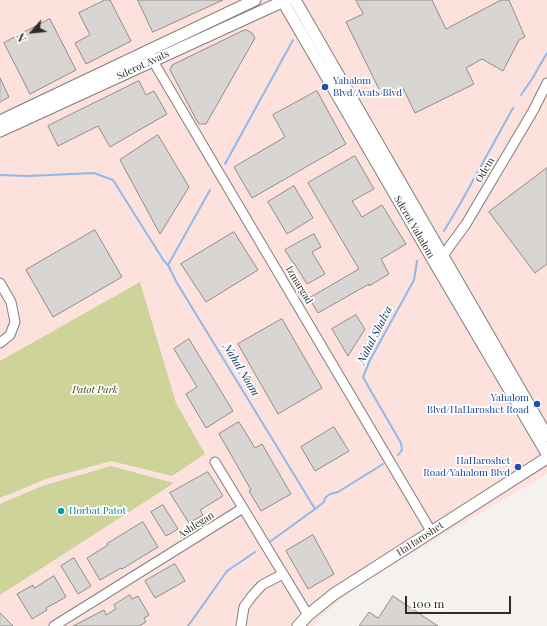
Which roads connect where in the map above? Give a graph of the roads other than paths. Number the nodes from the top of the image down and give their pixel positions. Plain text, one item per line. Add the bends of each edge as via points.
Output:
1 (255, 0) edge
2 (284, 0) edge
3 (295, 0) edge
4 (147, 51) junction
5 (153, 61) junction
6 (547, 83) edge
7 (0, 121) edge
8 (0, 131) edge
9 (439, 261) junction
10 (0, 284) edge
11 (0, 343) edge
12 (547, 436) edge
13 (547, 452) edge
14 (547, 458) edge
15 (215, 462) dead end
16 (243, 508) junction
17 (432, 531) junction
18 (283, 574) junction
19 (308, 615) junction
20 (54, 626) edge
21 (241, 626) edge
22 (298, 626) edge

1 - 4 street, Sderot Avats
2 - 5 street, Sderot Avats
2 - 9 street, Sderot Yahalom
3 - 9 street, Sderot Yahalom
4 - 5 street, Izmargad
4 - 7 street, Sderot Avats
5 - 8 street, Sderot Avats
5 - 17 street, Izmargad
6 - 9 street, Odem via 466,224
9 - 12 street, Sderot Yahalom
9 - 13 street, Sderot Yahalom
10 - 11 street via 11,302 15,322 10,335
14 - 17 street, HaHaroshet
15 - 16 street
16 - 18 street
16 - 20 street, Ashlegan
17 - 19 street, HaHaroshet via 334,594
18 - 19 street
18 - 21 street via 262,585 252,596 244,607
19 - 22 street, HaHaroshet

